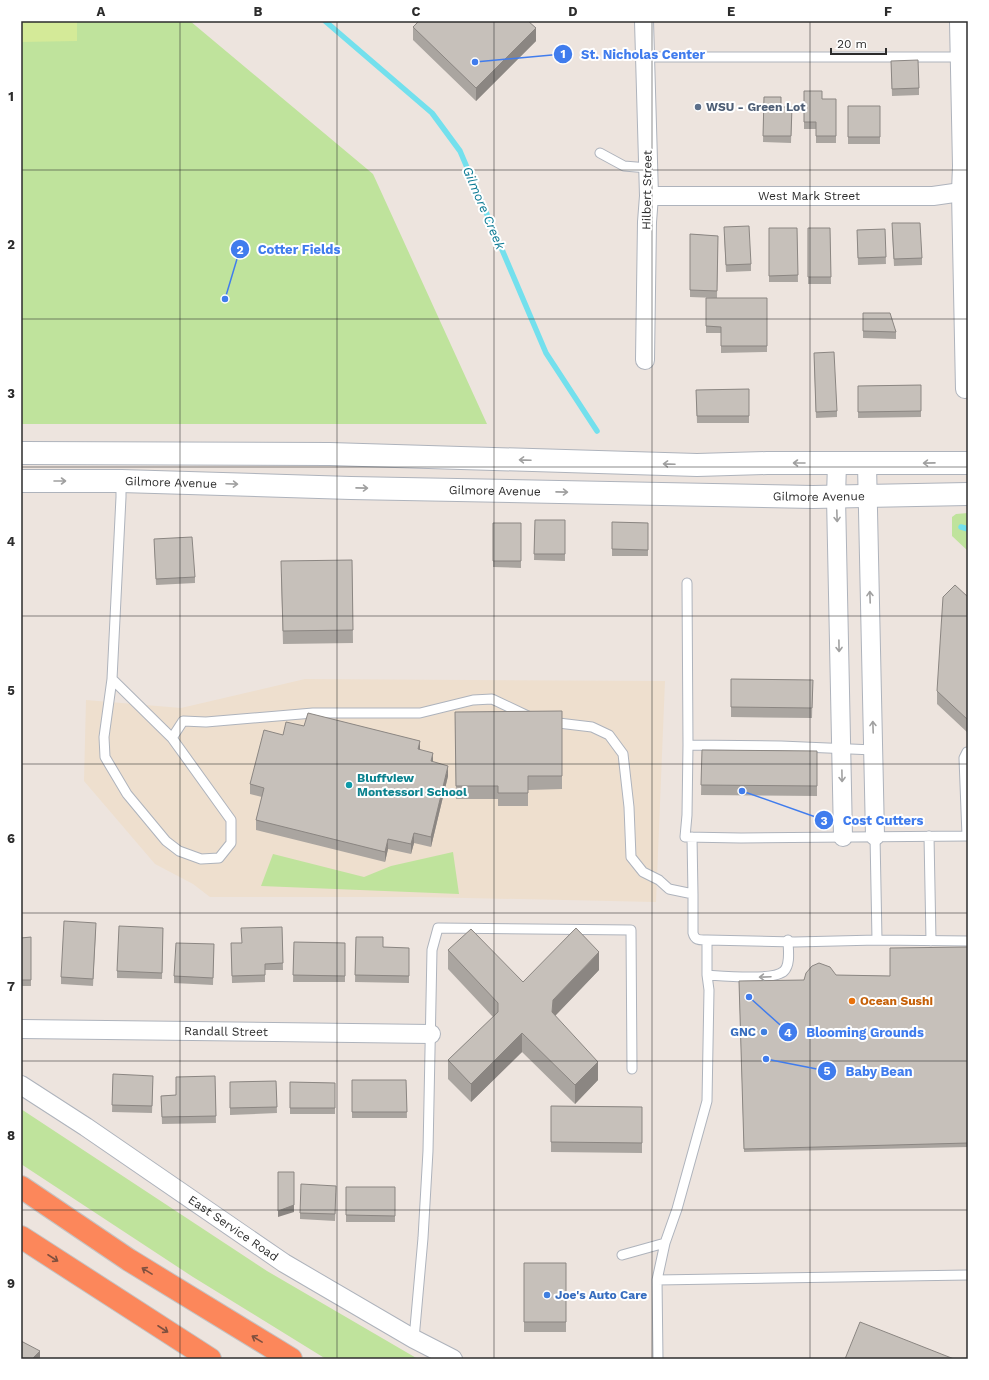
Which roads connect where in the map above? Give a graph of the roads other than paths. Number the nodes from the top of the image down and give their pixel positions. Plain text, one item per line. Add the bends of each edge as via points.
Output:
1 (644, 21) edge
2 (959, 21) edge
3 (645, 57) junction
4 (964, 57) edge
5 (600, 153) dead end
6 (648, 168) junction
7 (964, 192) edge
8 (649, 196) junction
9 (645, 360) dead end
10 (965, 389) dead end
11 (21, 453) edge
12 (837, 463) junction
13 (968, 463) edge
14 (867, 464) junction
15 (21, 481) edge
16 (121, 481) junction
17 (968, 494) edge
18 (867, 496) junction
19 (836, 497) junction
20 (687, 583) dead end
21 (112, 679) junction
22 (172, 738) junction
23 (688, 745) junction
24 (842, 748) junction
25 (874, 750) junction
26 (967, 752) dead end
27 (875, 836) junction
28 (928, 836) junction
29 (968, 836) edge
30 (692, 837) junction
31 (843, 837) junction
32 (693, 894) junction
33 (707, 940) junction
34 (788, 940) junction
35 (877, 940) junction
36 (931, 941) junction
37 (968, 941) edge
38 (707, 975) junction
39 (21, 1029) edge
40 (431, 1034) junction
41 (632, 1069) dead end
42 (21, 1086) edge
43 (21, 1187) edge
44 (21, 1237) edge
45 (665, 1243) junction
46 (622, 1255) dead end
47 (968, 1276) edge
48 (657, 1280) junction
49 (414, 1339) junction
50 (210, 1359) edge
51 (291, 1359) edge
52 (453, 1359) edge
53 (658, 1359) edge

1 - 3 street, Hilbert Street
2 - 4 street
3 - 4 lane
3 - 6 street, Hilbert Street
4 - 7 street
5 - 6 lane via 624,166
6 - 8 street, Hilbert Street
7 - 8 street, West Mark Street via 932,196
7 - 10 street
8 - 9 street, Hilbert Street
12 -> 11 street via 697,465 330,454
12 - 14 street
12 - 19 street
13 -> 14 street
14 - 18 street
15 -> 16 street, Gilmore Avenue
16 -> 19 street, Gilmore Avenue
16 - 21 lane
17 - 18 street, Gilmore Avenue
18 - 19 street, Gilmore Avenue
25 -> 18 street
19 -> 24 street
20 - 23 lane
21 - 22 lane
21 - 22 lane via 104,737 105,757 127,794 166,841 179,851 201,858 219,858 230,843 232,820
22 - 32 lane via 183,722 313,713 420,713 473,700 492,699 538,720 592,727 609,735 623,754 631,857 643,872 669,889
23 - 24 lane
23 - 30 lane via 685,837
24 - 25 lane
24 -> 31 street
25 - 27 street
26 - 29 lane via 964,758
27 - 28 lane
27 - 31 lane
27 - 35 lane
28 - 29 lane
28 - 36 lane
30 - 31 lane
30 - 32 lane
32 - 33 lane via 694,938
33 - 34 lane
33 - 38 lane
34 - 35 lane
34 -> 38 lane via 788,964 778,976
35 - 36 lane
36 - 37 lane
38 - 45 lane via 707,1101
39 - 40 street, Randall Street
40 - 41 lane via 432,950 438,928 631,930
40 - 49 lane via 428,1151
42 - 49 street, East Service Road via 86,1127 284,1263
51 -> 43 highway via 129,1260
44 -> 50 highway
45 - 46 lane
45 - 48 lane
47 - 48 lane
48 - 53 lane
49 - 52 street, East Service Road

